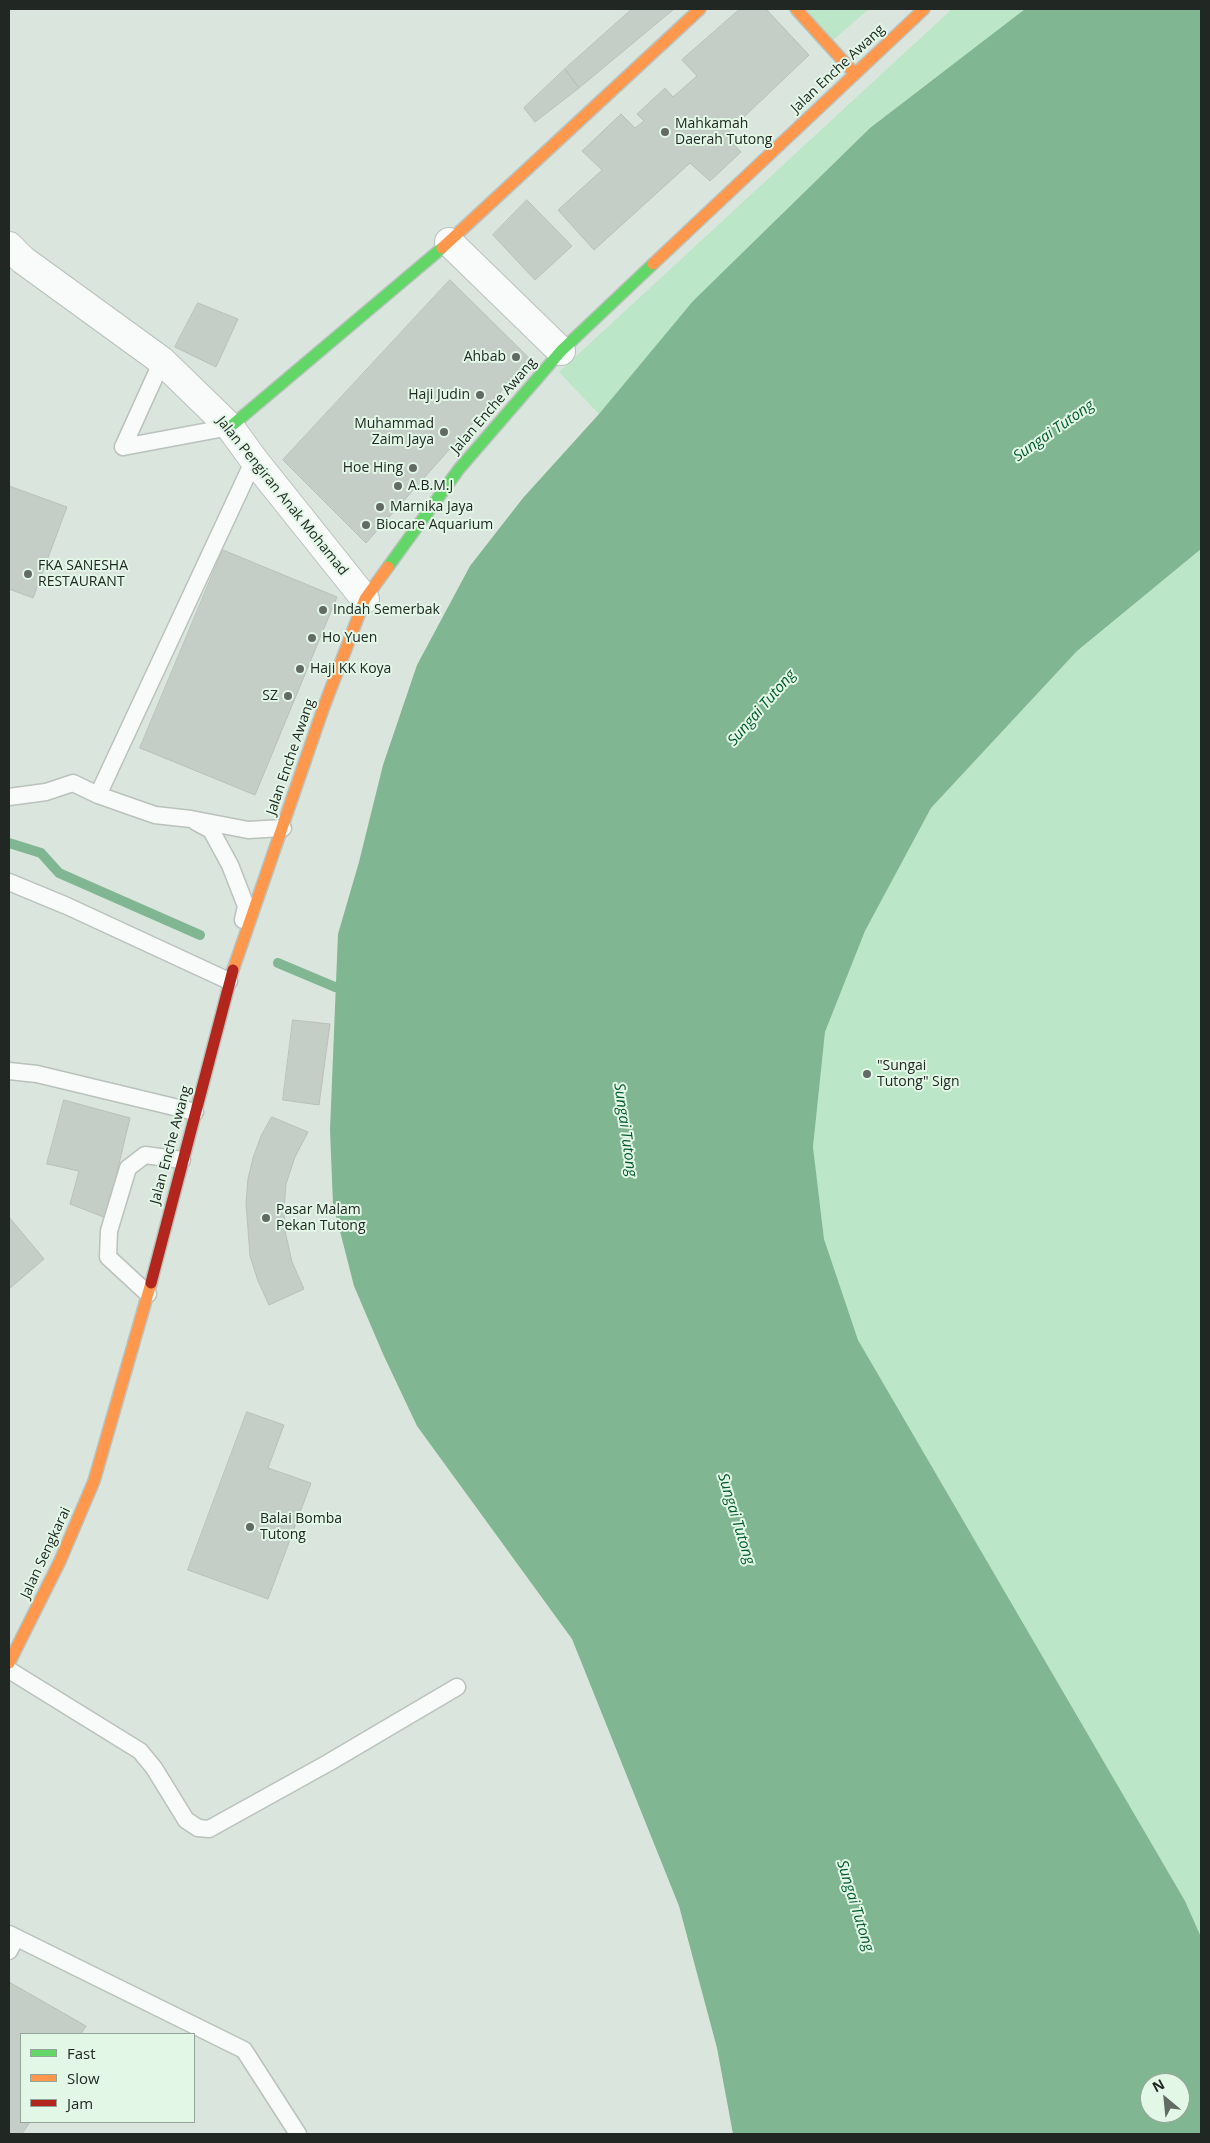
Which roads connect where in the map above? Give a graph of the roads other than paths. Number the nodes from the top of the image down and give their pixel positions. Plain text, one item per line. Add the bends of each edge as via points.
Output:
1 (700, 9) edge
2 (796, 9) edge
3 (924, 9) edge
4 (854, 74) junction
5 (449, 242) junction
6 (9, 246) edge
7 (562, 351) junction
8 (162, 361) junction
9 (230, 427) junction
10 (254, 460) junction
11 (365, 599) junction
12 (98, 795) junction
13 (9, 797) edge
14 (191, 818) junction
15 (283, 828) junction
16 (9, 882) edge
17 (235, 962) junction
18 (229, 981) junction
19 (9, 1071) edge
20 (195, 1112) junction
21 (182, 1160) junction
22 (148, 1294) junction
23 (94, 1481) joint
24 (9, 1663) edge
25 (9, 1670) edge
26 (457, 1686) dead end
27 (11, 1941) edge
28 (298, 2134) edge

1 - 5 main road
2 - 4 main road
3 - 4 main road, Jalan Enche Awang
4 - 7 main road, Jalan Enche Awang
5 - 7 street
5 - 9 main road
6 - 8 street, Jalan Pengiran Anak Mohamad via 22,260
7 - 11 main road, Jalan Enche Awang via 459,469
8 - 9 street, Jalan Pengiran Anak Mohamad
8 - 9 lane via 123,447
9 - 10 street, Jalan Pengiran Anak Mohamad
10 - 11 street, Jalan Pengiran Anak Mohamad
10 - 12 lane
11 - 15 main road, Jalan Enche Awang via 322,709
12 - 13 lane via 73,783 46,792
12 - 14 lane via 155,815
14 - 15 lane via 248,830
14 - 17 lane via 211,830 230,865 246,906
15 - 17 main road, Jalan Enche Awang
16 - 18 lane
17 - 18 main road, Jalan Enche Awang
18 - 20 main road, Jalan Enche Awang
19 - 20 lane via 37,1074
20 - 21 main road, Jalan Enche Awang
21 - 22 main road, Jalan Enche Awang
21 - 22 lane via 145,1155 128,1168 109,1231 108,1257
22 - 23 main road, Jalan Enche Awang
23 - 24 main road, Jalan Sengkarai via 60,1561
25 - 26 lane via 140,1751 186,1820 198,1828 209,1829
27 - 28 lane via 244,2050

